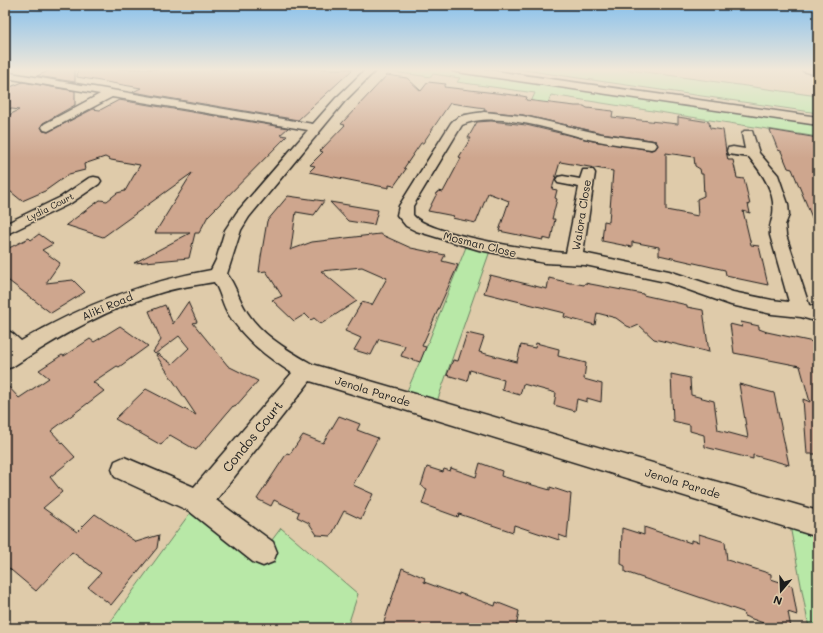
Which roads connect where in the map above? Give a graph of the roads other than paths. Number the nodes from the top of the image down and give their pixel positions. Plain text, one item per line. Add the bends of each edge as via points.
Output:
1 (101, 99) edge
2 (143, 99) edge
3 (342, 99) edge
4 (662, 99) edge
5 (720, 99) edge
6 (818, 113) edge
7 (818, 122) edge
8 (48, 127) dead end
9 (316, 128) junction
10 (748, 134) dead end
11 (651, 145) dead end
12 (733, 151) dead end
13 (753, 154) junction
14 (563, 180) dead end
15 (94, 181) dead end
16 (5, 230) edge
17 (574, 257) junction
18 (218, 275) junction
19 (801, 310) junction
20 (818, 315) edge
21 (5, 338) edge
22 (12, 356) edge
23 (306, 371) junction
24 (124, 469) dead end
25 (198, 502) junction
26 (818, 524) edge
27 (263, 552) dead end

1 - 8 street
2 - 9 street
3 - 9 street
4 - 7 main road
5 - 6 main road
9 - 18 street via 238,221
10 - 13 street
11 - 17 street, Mosman Close via 610,143 528,121 489,116 467,117 457,123 405,208 405,215 411,223 457,239 524,254 553,258
12 - 13 street
13 - 19 street via 771,175 781,204 778,235
14 - 17 street, Waiora Close via 586,179
15 - 16 street, Lydia Court via 66,200
17 - 19 street, Mosman Close via 669,277 732,298
18 - 22 street, Aliki Road via 154,288 117,300 81,316
18 - 23 street, Jenola Parade via 226,286 236,311 254,334 278,354
19 - 20 street, Mosman Close
21 - 22 street
23 - 25 street, Condos Court
23 - 26 street, Jenola Parade
24 - 25 street
25 - 27 street

